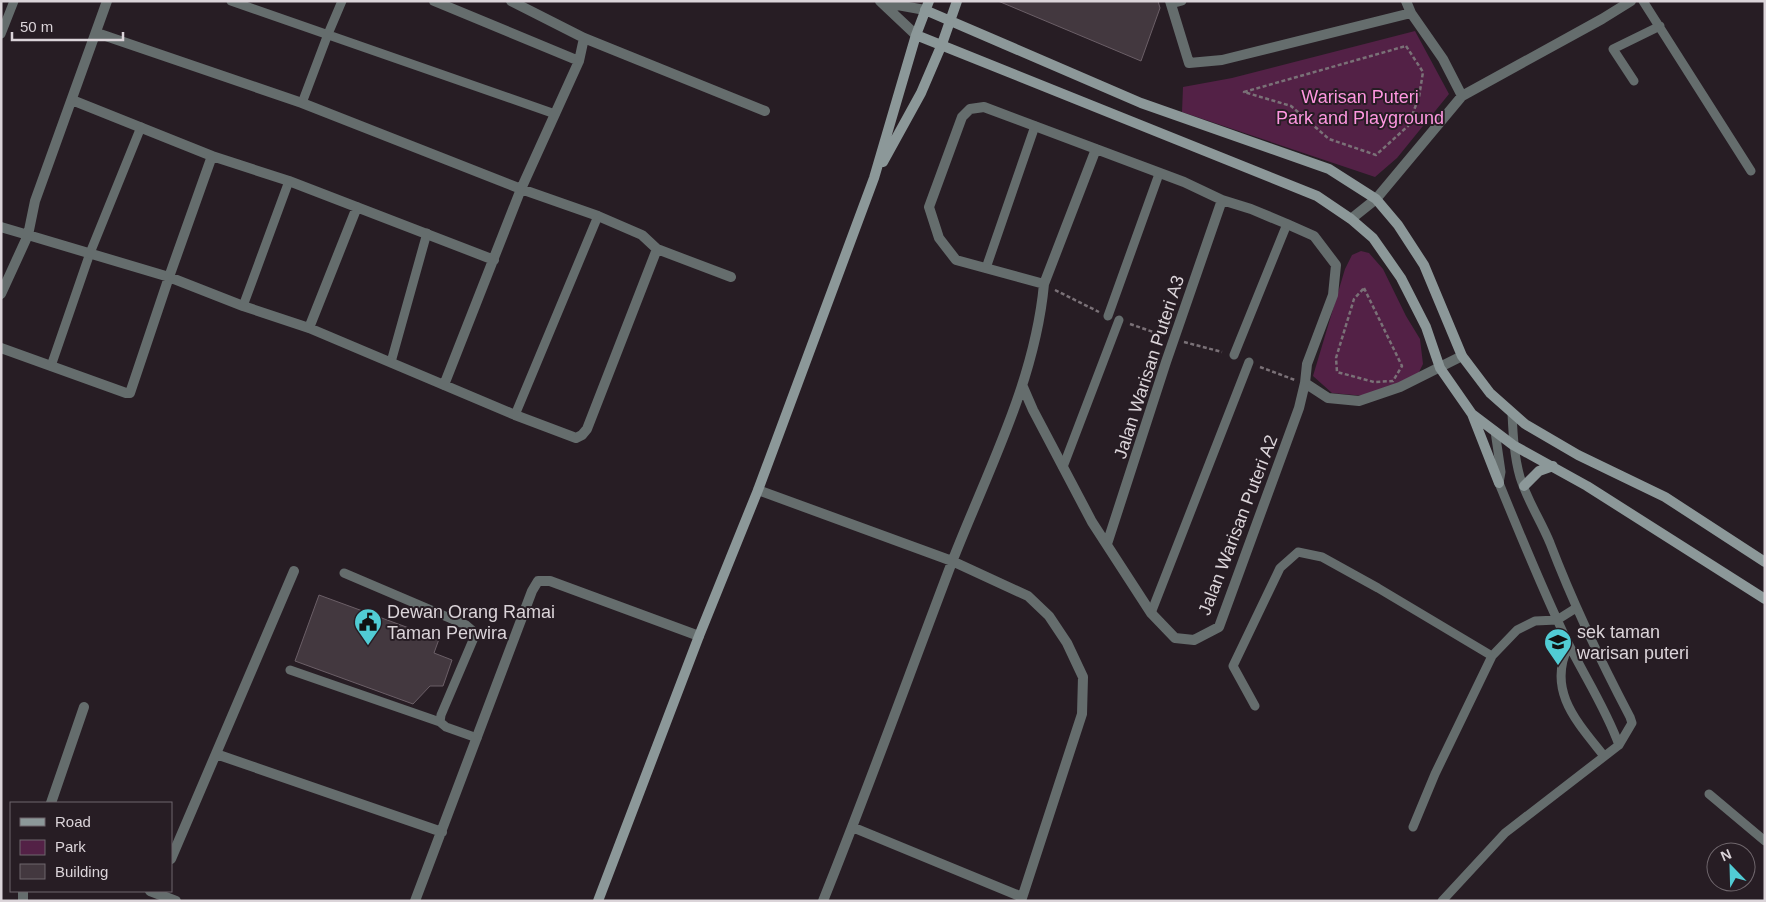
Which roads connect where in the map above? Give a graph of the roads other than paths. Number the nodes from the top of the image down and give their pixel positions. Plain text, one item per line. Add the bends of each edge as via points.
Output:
1 (14, 1) edge
2 (107, 1) edge
3 (231, 1) edge
4 (342, 1) edge
5 (434, 1) edge
6 (511, 1) edge
7 (957, 1) edge
8 (1406, 1) edge
9 (1631, 1) edge
10 (1643, 1) edge
11 (880, 2) edge
12 (1174, 2) edge
13 (927, 6) edge
14 (1411, 13) junction
15 (950, 21) junction
16 (1660, 26) junction
17 (97, 32) junction
18 (1, 34) edge
19 (328, 34) junction
20 (916, 35) junction
21 (584, 38) junction
22 (942, 44) junction
23 (579, 61) junction
24 (1634, 81) dead end
25 (1462, 96) junction
26 (72, 100) junction
27 (302, 103) junction
28 (765, 111) dead end
29 (555, 114) junction
30 (1035, 126) junction
31 (141, 128) junction
32 (1096, 149) junction
33 (212, 156) junction
34 (1750, 171) dead end
35 (1159, 174) junction
36 (874, 178) junction
37 (289, 181) junction
38 (521, 189) junction
39 (1376, 198) junction
40 (1222, 200) junction
41 (357, 207) junction
42 (598, 216) junction
43 (1352, 219) junction
44 (1287, 224) junction
45 (1, 227) edge
46 (427, 233) junction
47 (28, 234) junction
48 (657, 249) junction
49 (90, 253) junction
50 (494, 260) junction
51 (986, 268) junction
52 (168, 277) junction
53 (731, 277) dead end
54 (1044, 284) junction
55 (1, 294) edge
56 (243, 306) junction
57 (1108, 316) dead end
58 (1119, 320) dead end
59 (309, 328) junction
60 (1, 348) edge
61 (1234, 355) road end
62 (1462, 356) junction
63 (391, 362) junction
64 (1249, 362) road end
65 (51, 366) junction
66 (1440, 368) junction
67 (1305, 384) junction
68 (444, 385) junction
69 (1023, 387) junction
70 (1512, 412) junction
71 (1472, 414) junction
72 (515, 416) junction
73 (1495, 431) junction
74 (1513, 445) junction
75 (1553, 466) junction
76 (1063, 467) junction
77 (1499, 483) junction
78 (1524, 486) junction
79 (758, 490) junction
80 (1107, 544) junction
81 (952, 561) junction
82 (1765, 562) edge
83 (294, 571) dead end
84 (344, 573) dead end
85 (1765, 599) edge
86 (1576, 608) junction
87 (1151, 613) junction
88 (1557, 620) junction
89 (699, 636) junction
90 (1569, 645) junction
91 (1492, 656) junction
92 (290, 670) dead end
93 (1254, 706) dead end
94 (84, 707) dead end
95 (440, 722) junction
96 (477, 738) junction
97 (1619, 745) junction
98 (216, 754) junction
99 (1604, 756) junction
100 (1708, 794) dead end
101 (50, 802) edge
102 (1413, 827) dead end
103 (852, 828) junction
104 (442, 832) junction
105 (1765, 841) edge
106 (172, 857) edge
107 (155, 892) edge
108 (1022, 899) edge
109 (176, 901) edge
110 (415, 901) edge
111 (598, 901) edge
112 (822, 901) edge
113 (1442, 901) edge

1 - 18 lane
2 - 17 street
3 - 19 lane
4 - 19 lane
5 - 23 street
6 - 21 street
7 - 15 street
8 - 14 street
9 - 25 street
10 - 16 lane
11 - 13 street
11 - 20 street
12 - 14 street via 1189,63 1222,60
13 - 15 street
13 - 20 street
14 - 25 street via 1443,59
15 - 22 street
15 - 39 street via 1141,103 1329,169
16 - 24 lane via 1614,48
16 - 34 lane
17 - 26 street
17 - 27 street
19 - 27 lane
19 - 29 lane
20 - 22 street
20 - 36 street
21 - 23 street
21 - 28 street
22 - 36 street via 920,93
22 - 43 street via 1317,196
23 - 29 street
25 - 39 street
26 - 31 street
26 - 47 street via 35,201
27 - 38 street
29 - 38 street
30 - 32 street, Jalan Warisan Puteri A2
30 - 51 lane
30 - 51 street, Jalan Warisan Puteri A2 via 984,107 970,109 962,117 929,207 939,238 956,260
31 - 33 street
31 - 49 lane
32 - 35 street, Jalan Warisan Puteri A2
32 - 54 street
33 - 37 street
33 - 52 street
35 - 40 street, Jalan Warisan Puteri A2
35 - 57 lane
36 - 79 street
37 - 41 street
37 - 56 lane
38 - 42 street
38 - 50 street
39 - 43 street
39 - 62 street via 1424,265
40 - 44 street, Jalan Warisan Puteri A2
40 - 80 street, Jalan Warisan Puteri A3
41 - 46 street
41 - 59 street
42 - 48 street via 642,235
42 - 72 lane
43 - 66 street via 1373,238 1401,278 1426,326
44 - 61 lane
44 - 67 street, Jalan Warisan Puteri A2 via 1314,236 1336,266 1333,295 1307,364
45 - 47 street
46 - 50 street
46 - 63 lane
47 - 49 street
47 - 55 street
48 - 53 street
48 - 72 street via 588,429 576,438
49 - 52 street
49 - 65 lane
50 - 68 street
51 - 54 street, Jalan Warisan Puteri A2
52 - 56 street
52 - 65 street via 130,393
54 - 69 street via 1042,308
56 - 59 street
58 - 76 lane
59 - 63 street
60 - 65 street
62 - 66 street
62 - 70 street via 1490,393
63 - 68 street
64 - 87 lane
66 - 67 street via 1400,387 1359,401 1328,398
66 - 71 street
67 - 87 street, Jalan Warisan Puteri A2 via 1219,627 1194,640 1175,638
68 - 72 street
69 - 76 street
69 - 81 street
70 - 74 lane
70 - 82 street via 1525,424 1578,455 1665,497
71 - 73 street
71 - 77 street
73 - 74 street
73 - 77 lane via 1501,472
74 - 75 street
74 - 78 lane
75 - 78 street via 1539,471
75 - 85 street
76 - 80 street
77 - 88 lane
78 - 86 lane
79 - 81 street
79 - 89 street
80 - 87 street
81 - 103 street
81 - 108 street via 1028,596 1049,616 1082,677 1082,714
83 - 98 street
84 - 95 lane via 466,625 473,632 473,640
86 - 88 lane
86 - 97 lane via 1632,723
88 - 90 lane
88 - 91 lane via 1535,621 1517,630
89 - 96 street via 550,580 538,581
89 - 111 street
90 - 97 lane via 1606,713
90 - 99 lane via 1563,658 1560,683 1568,708
91 - 93 lane via 1322,557 1298,552 1280,568 1233,666
91 - 102 lane
92 - 95 lane
94 - 101 street
95 - 96 lane
96 - 104 street
97 - 99 lane
98 - 104 street
98 - 106 street
99 - 113 lane via 1505,833
100 - 105 lane
103 - 108 street
103 - 112 street
104 - 110 street
107 - 109 street

